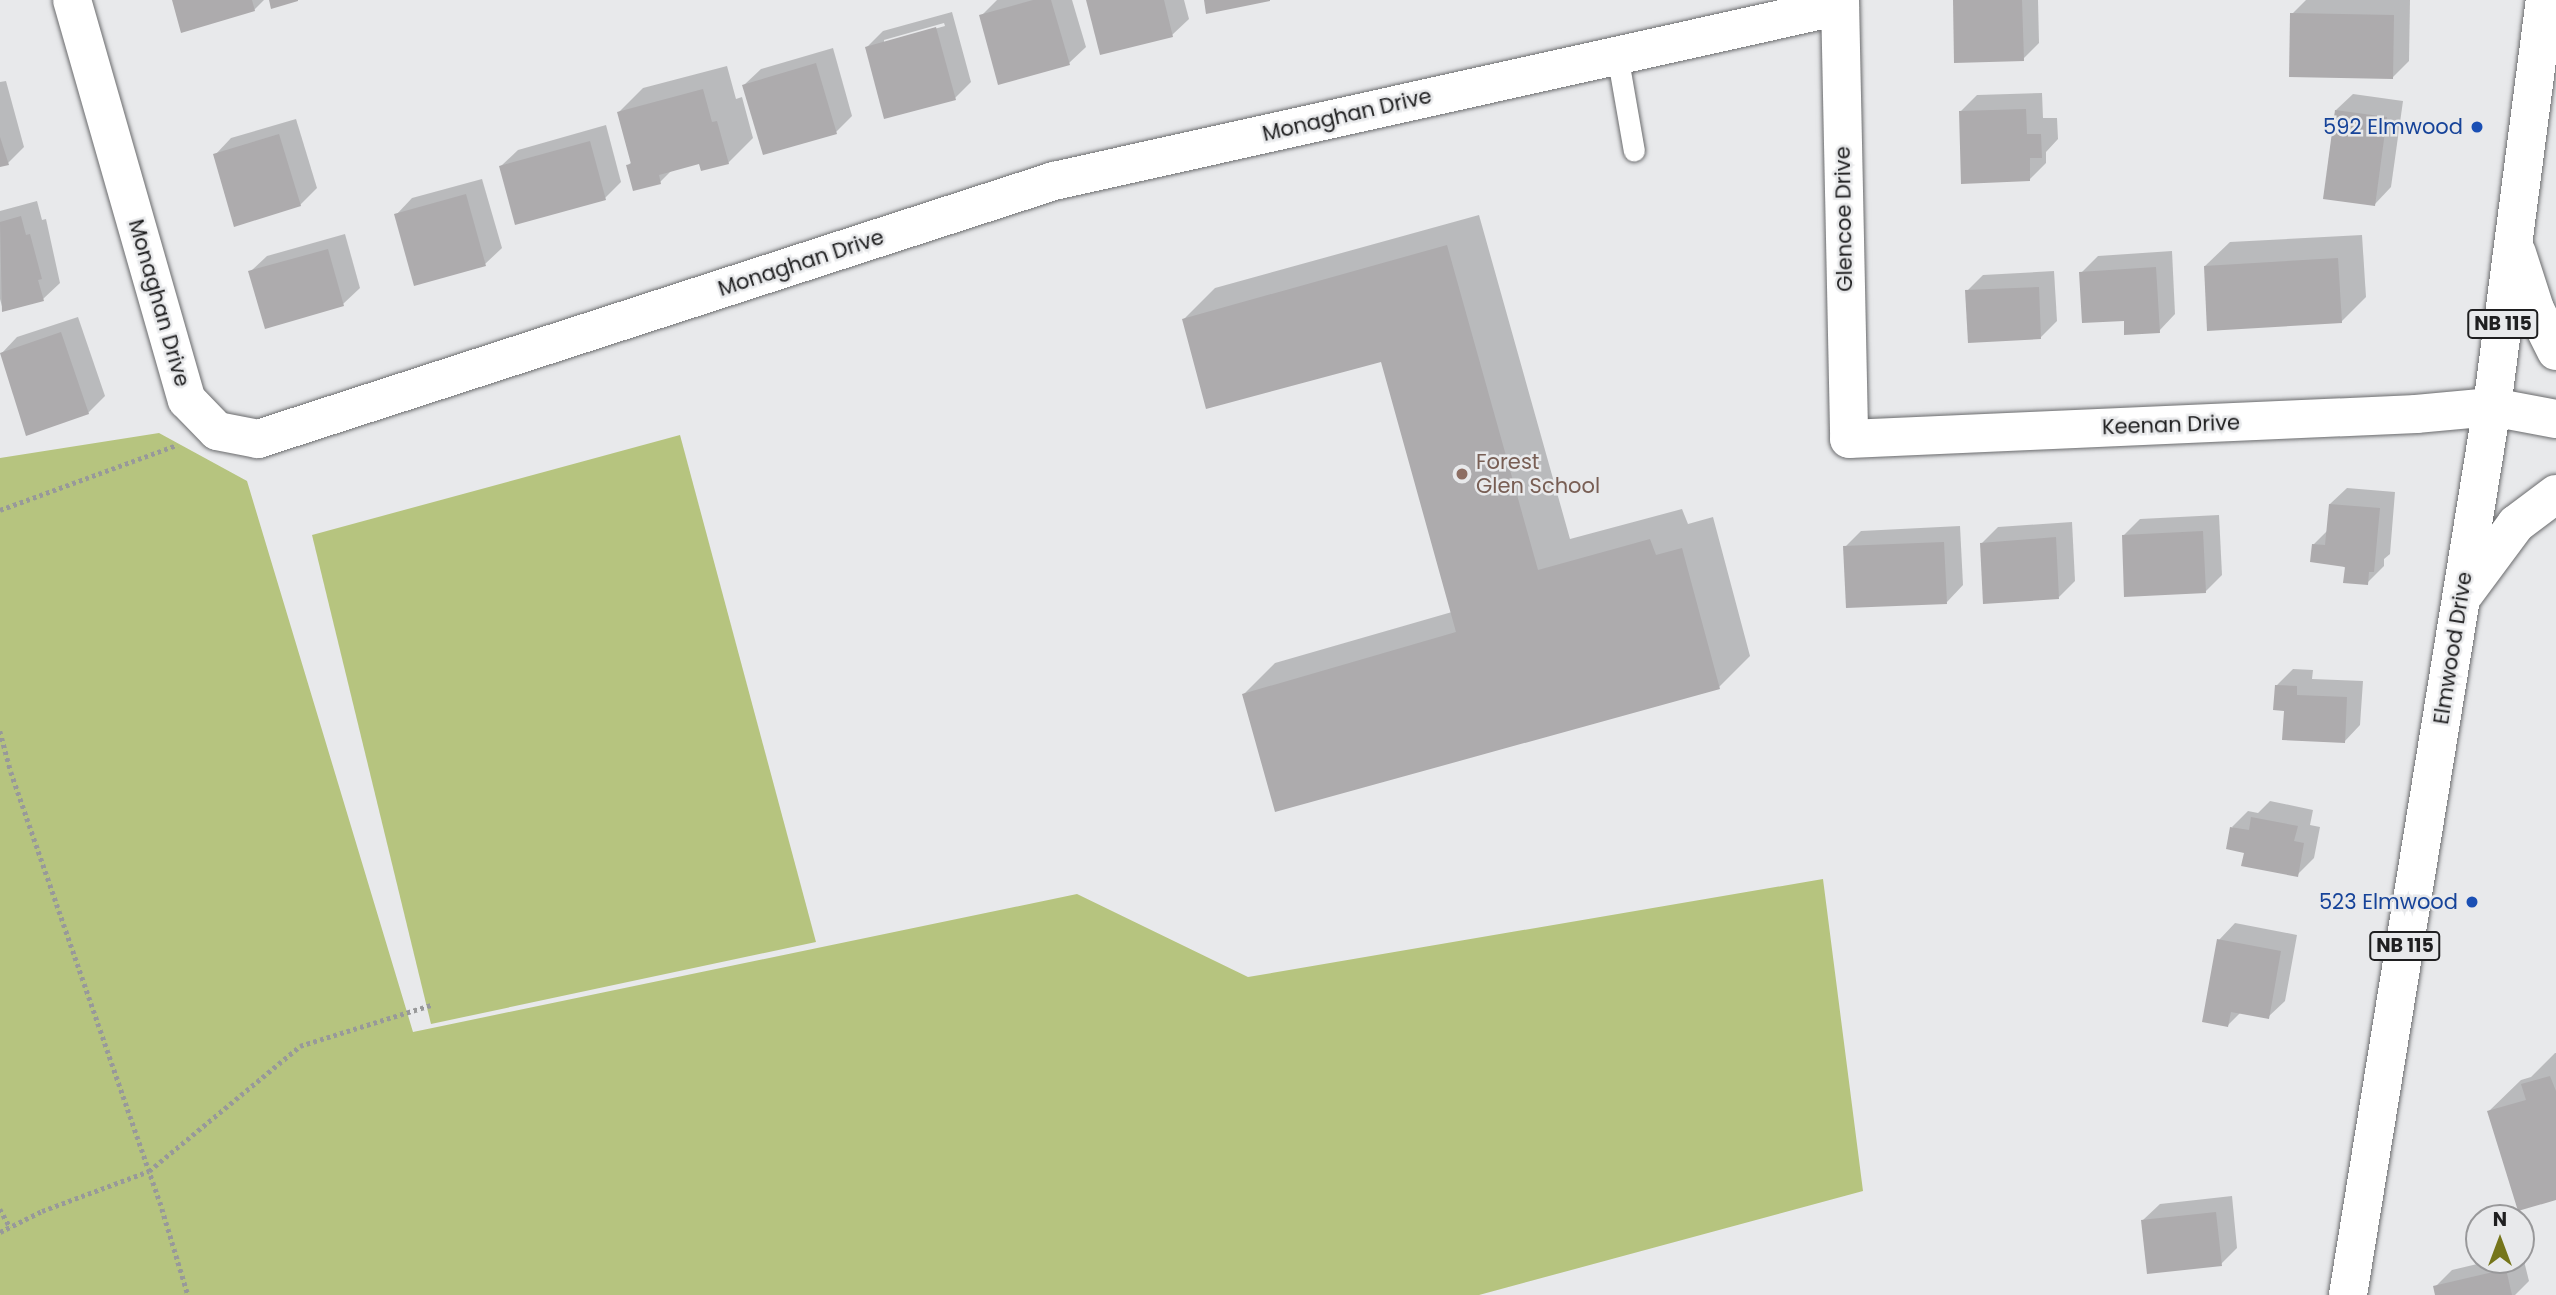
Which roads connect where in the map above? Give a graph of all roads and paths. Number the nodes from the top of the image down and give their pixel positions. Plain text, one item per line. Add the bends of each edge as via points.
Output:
1 (72, 0) edge
2 (2544, 0) edge
3 (1840, 3) edge
4 (1617, 54) junction
5 (1634, 150) dead end
6 (2514, 241) junction
7 (2556, 351) edge
8 (2492, 407) junction
9 (2556, 419) edge
10 (217, 431) junction
11 (1849, 439) joint
12 (2556, 494) edge
13 (0, 510) edge
14 (2461, 598) junction
15 (0, 731) edge
16 (431, 1005) dead end
17 (149, 1171) junction
18 (0, 1209) edge
19 (10, 1227) junction
20 (0, 1232) edge
21 (188, 1295) edge
22 (2348, 1295) edge

1 - 10 street, Monaghan Drive via 187,400
2 - 6 street, Elmwood Drive / NB 115
3 - 4 street, Monaghan Drive
3 - 11 street, Glencoe Drive
4 - 5 lane
4 - 10 street, Monaghan Drive via 1054,181 258,439
6 - 7 street via 2535,309
6 - 8 street, Elmwood Drive / NB 115
8 - 9 street, Keenan Drive
8 - 11 street, Keenan Drive
8 - 14 street, Elmwood Drive / NB 115
10 - 13 path
12 - 14 street via 2516,524
14 - 22 street, Elmwood Drive / NB 115
15 - 17 path via 10,772
16 - 17 path via 300,1046
17 - 19 path
17 - 21 path
18 - 19 path
19 - 20 path

